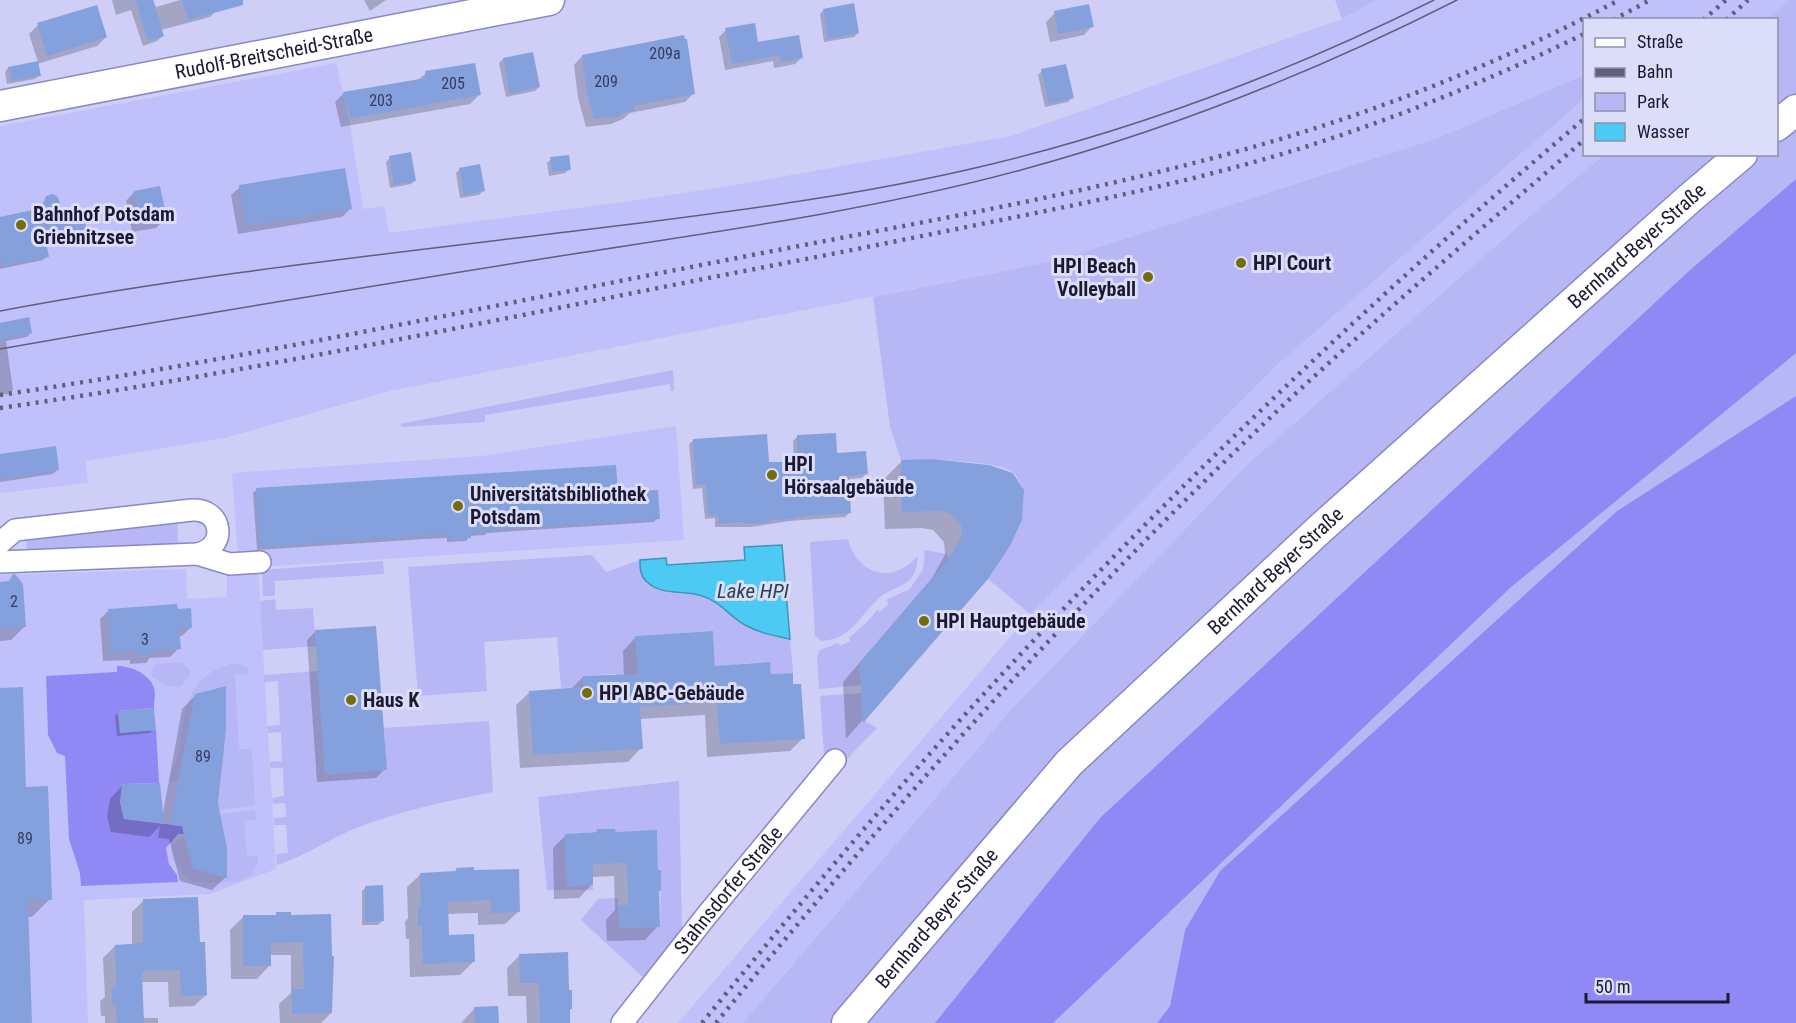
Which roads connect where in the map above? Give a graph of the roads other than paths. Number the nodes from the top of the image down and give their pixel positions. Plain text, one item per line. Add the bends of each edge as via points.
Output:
1 (545, 0) edge
2 (0, 106) edge
3 (1796, 110) edge
4 (1778, 124) edge
5 (1740, 156) edge
6 (0, 543) edge
7 (197, 554) junction
8 (0, 562) edge
9 (260, 562) dead end
10 (835, 759) dead end
11 (622, 1023) edge
12 (847, 1023) edge

1 - 2 street, Rudolf-Breitscheid-Straße
3 - 4 street
5 - 12 street, Bernhard-Beyer-Straße via 1321,528 1069,763
6 - 7 street via 15,530 199,509 211,515 218,532 214,545
7 - 8 street
7 - 9 street via 230,564
10 - 11 street, Stahnsdorfer Straße

